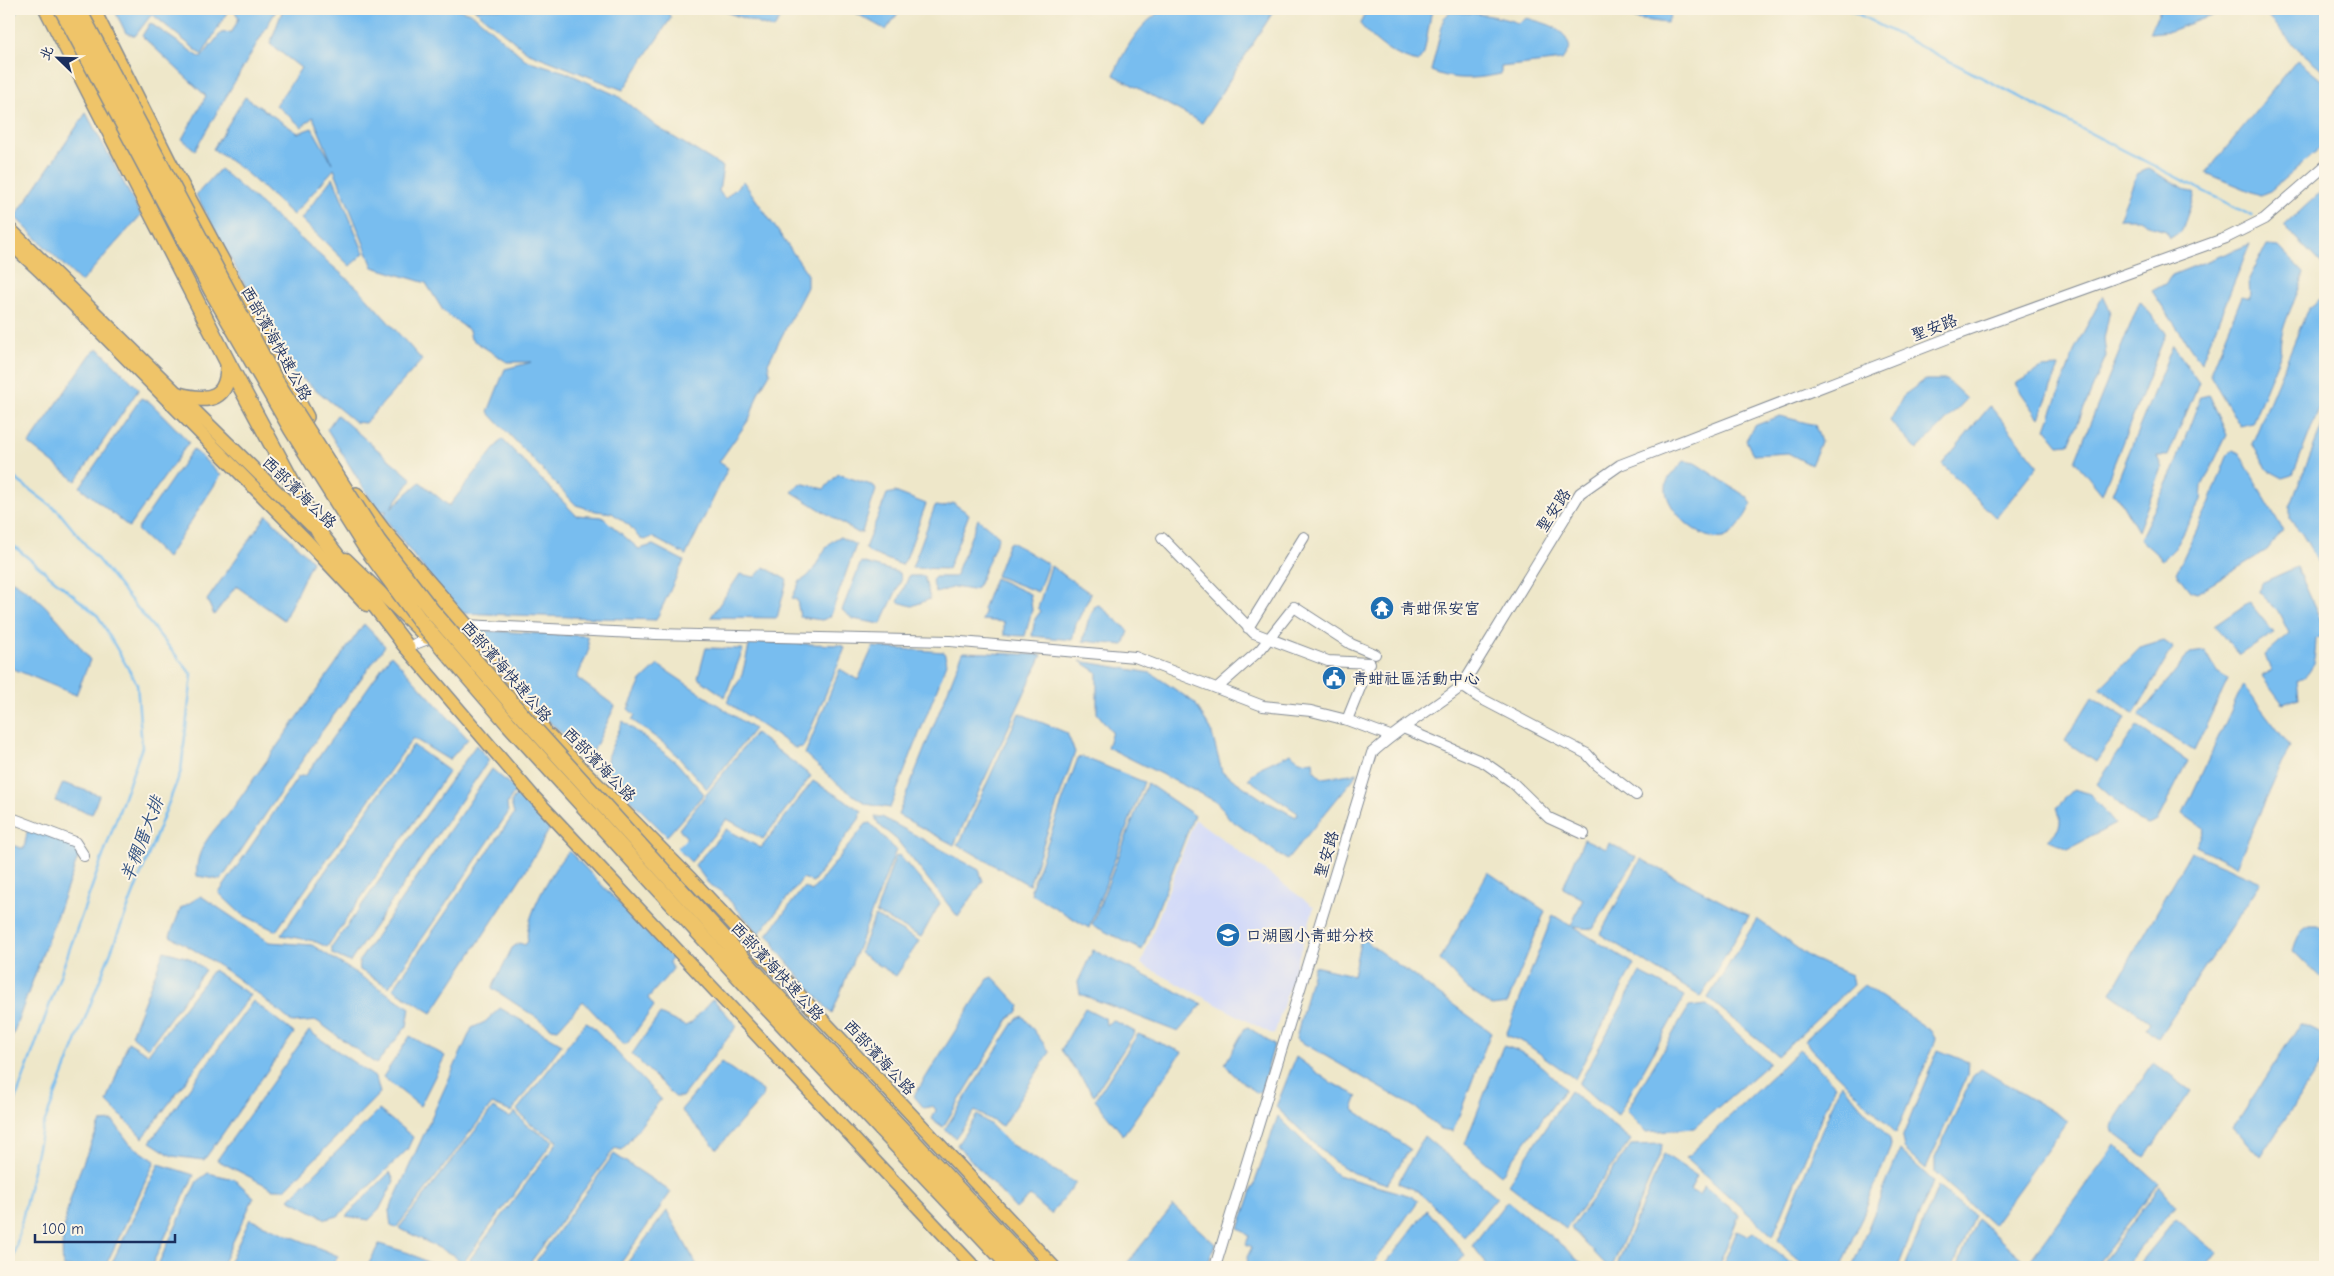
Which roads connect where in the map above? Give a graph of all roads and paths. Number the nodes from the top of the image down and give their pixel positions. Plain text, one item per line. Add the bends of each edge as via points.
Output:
1 (47, 9) edge
2 (62, 9) edge
3 (78, 9) edge
4 (92, 9) edge
5 (2325, 166) edge
6 (9, 228) edge
7 (9, 242) edge
8 (228, 363) junction
9 (179, 395) junction
10 (320, 534) junction
11 (1304, 537) dead end
12 (1162, 538) dead end
13 (464, 624) junction
14 (1248, 628) junction
15 (428, 640) junction
16 (1270, 640) junction
17 (407, 647) junction
18 (1375, 654) dead end
19 (1462, 686) junction
20 (1217, 688) junction
21 (1347, 720) junction
22 (1403, 728) junction
23 (544, 729) junction
24 (1390, 736) junction
25 (1636, 795) dead end
26 (9, 817) edge
27 (1584, 834) dead end
28 (84, 856) dead end
29 (768, 997) junction
30 (974, 1267) edge
31 (1011, 1267) edge
32 (1031, 1267) edge
33 (1054, 1267) edge
34 (1215, 1267) edge

1 - 8 highway
2 - 29 highway, 西部濱海快速公路, bridge via 212,291 292,430 365,546 422,622 508,723
3 - 29 highway, 西部濱海快速公路, bridge via 275,380 378,541 432,611
4 - 13 highway via 263,340 331,460 382,531
5 - 19 street, 聖安路 via 2264,219 2226,238 1951,337 1620,465 1580,493
6 - 9 main road, 西部濱海公路
7 - 17 main road, 西部濱海公路 via 307,541
8 - 9 highway via 228,378 222,392 197,400
8 - 10 highway
9 - 10 main road, 西部濱海公路
10 - 15 main road, 西部濱海公路
10 - 17 highway
11 - 14 street
12 - 14 street
13 - 15 street
13 - 20 street via 656,634 950,641 1135,656
13 - 23 main road
14 - 16 street
15 - 17 street
15 - 23 main road, 西部濱海公路
16 - 18 street via 1294,608 1351,644
16 - 20 street
16 - 21 street via 1328,661 1370,663
17 - 30 main road, 西部濱海公路 via 532,795
19 - 22 street, 聖安路
19 - 25 street via 1587,754
20 - 21 street via 1263,706 1311,711
21 - 24 street
22 - 24 street, 聖安路
22 - 27 street via 1486,763 1512,782 1549,818
23 - 33 main road, 西部濱海公路 via 691,878
24 - 34 street, 聖安路 via 1372,753
26 - 28 street via 75,842
29 - 31 highway, 西部濱海快速公路
29 - 32 highway, 西部濱海快速公路

